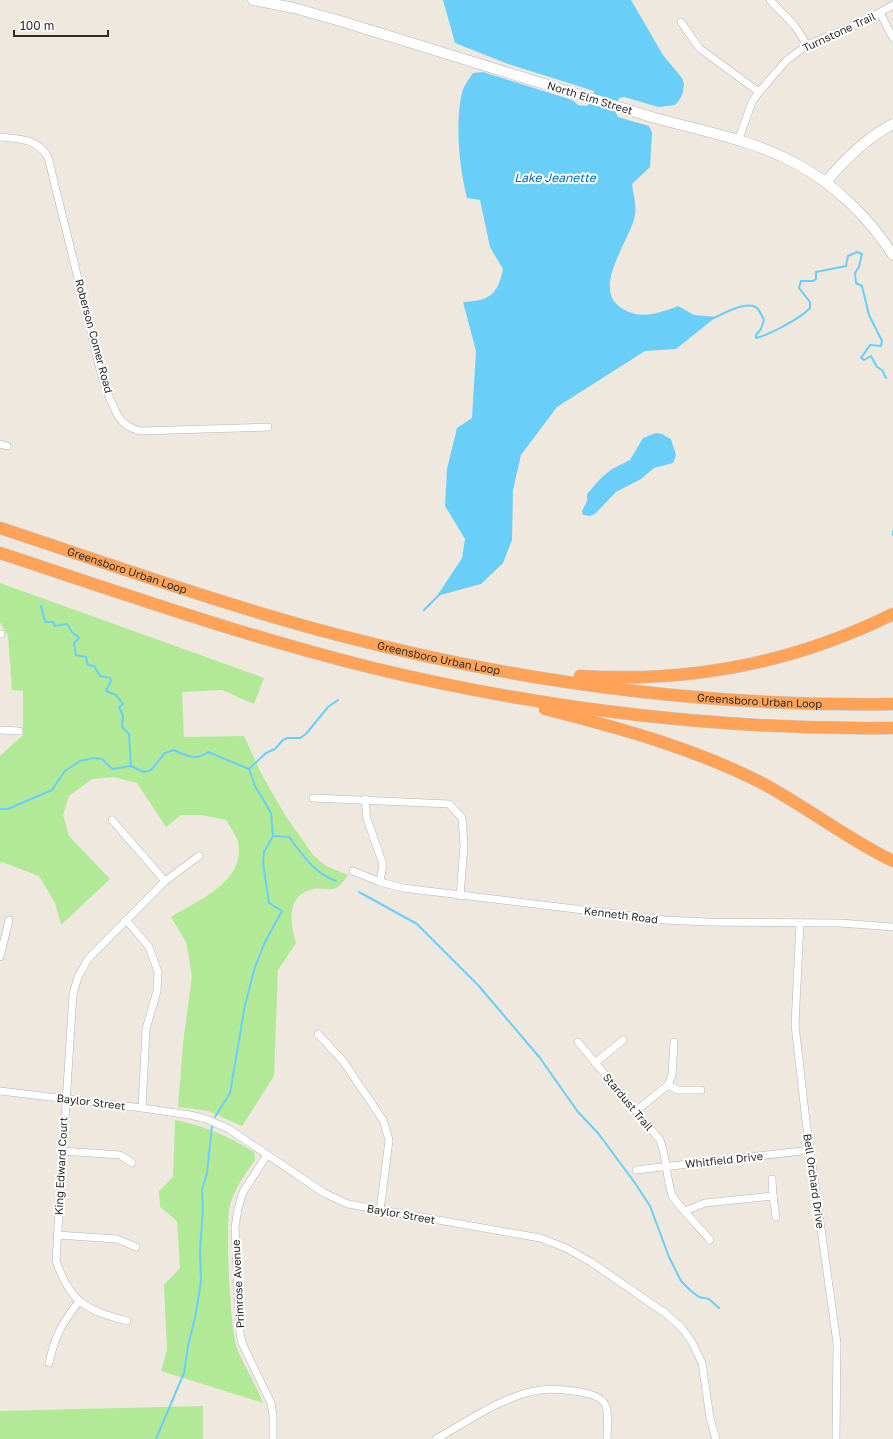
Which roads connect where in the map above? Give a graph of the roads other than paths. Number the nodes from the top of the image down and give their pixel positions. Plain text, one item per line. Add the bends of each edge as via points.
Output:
1 (253, 0) edge
2 (770, 0) edge
3 (893, 5) edge
4 (880, 13) junction
5 (681, 22) dead end
6 (893, 38) edge
7 (807, 45) junction
8 (759, 92) junction
9 (893, 124) edge
10 (0, 137) edge
11 (738, 141) junction
12 (826, 182) junction
13 (893, 255) edge
14 (268, 427) dead end
15 (0, 528) edge
16 (0, 553) edge
17 (893, 614) edge
18 (504, 671) junction
19 (458, 686) junction
20 (893, 704) edge
21 (893, 728) edge
22 (0, 730) edge
23 (19, 731) dead end
24 (314, 798) dead end
25 (365, 799) junction
26 (112, 820) dead end
27 (199, 856) dead end
28 (893, 861) edge
29 (353, 871) dead end
30 (165, 881) junction
31 (380, 882) junction
32 (460, 896) junction
33 (9, 920) dead end
34 (126, 920) junction
35 (800, 923) junction
36 (893, 927) edge
37 (0, 957) edge
38 (318, 1034) dead end
39 (623, 1040) dead end
40 (578, 1042) dead end
41 (674, 1042) dead end
42 (595, 1063) junction
43 (668, 1085) junction
44 (701, 1090) dead end
45 (0, 1091) edge
46 (65, 1098) junction
47 (142, 1108) junction
48 (636, 1112) junction
49 (811, 1150) junction
50 (62, 1151) junction
51 (267, 1155) junction
52 (132, 1163) dead end
53 (666, 1167) junction
54 (636, 1170) dead end
55 (772, 1179) dead end
56 (774, 1196) junction
57 (380, 1211) junction
58 (685, 1211) junction
59 (776, 1218) dead end
60 (57, 1235) junction
61 (710, 1240) dead end
62 (136, 1247) dead end
63 (78, 1301) junction
64 (127, 1321) dead end
65 (49, 1363) dead end
66 (273, 1439) edge
67 (436, 1439) edge
68 (607, 1439) edge
69 (716, 1439) edge
70 (836, 1439) edge

1 - 11 main road, North Elm Street via 337,20
2 - 7 street via 794,26
3 - 4 street, Turnstone Trail
4 - 6 street
4 - 7 street, Turnstone Trail
5 - 8 street via 700,48
7 - 8 street, Turnstone Trail via 786,61
8 - 11 street, Turnstone Trail via 747,112
9 - 12 main road via 859,146
10 - 14 street, Roberson Comer Road via 29,140 40,147 48,157 96,351 109,393 122,420 130,427 141,431
11 - 12 main road, North Elm Street via 780,155
12 - 13 main road, North Elm Street via 862,216
15 - 18 highway, Greensboro Urban Loop via 297,624 421,655
16 - 19 highway, Greensboro Urban Loop via 284,644 374,668
17 - 18 highway via 857,631 795,653 711,672 613,678
18 - 20 highway, Greensboro Urban Loop via 589,684 716,698 802,703
19 - 21 highway, Greensboro Urban Loop via 557,704 671,718 758,724
19 - 28 highway via 630,731 700,755 782,794
22 - 23 street
24 - 25 street
25 - 31 street via 367,819 383,864
25 - 32 street via 449,804 462,818 464,846
26 - 30 street
27 - 30 street, King Edward Court
29 - 31 street, Kenneth Road
30 - 34 street, King Edward Court
31 - 32 street, Kenneth Road
32 - 35 street, Kenneth Road via 665,920
33 - 37 street
34 - 46 street, King Edward Court via 88,958 78,977 73,994
34 - 47 street via 149,946 158,972 157,991 146,1030
35 - 36 street, Kenneth Road via 849,923
35 - 49 street, Bell Orchard Drive via 795,1025
38 - 57 street via 343,1061 384,1120 388,1130
39 - 42 street
40 - 42 street, Stardust Trail
41 - 43 street via 672,1076
42 - 48 street, Stardust Trail
43 - 44 street via 678,1090
43 - 48 street
45 - 46 street, Baylor Street
46 - 47 street, Baylor Street
46 - 50 street, King Edward Court
47 - 51 street, Baylor Street via 190,1115 212,1122 229,1129
48 - 53 street, Stardust Trail via 660,1140
49 - 53 street, Whitfield Drive
49 - 70 street, Bell Orchard Drive via 837,1343
50 - 52 street via 120,1155
50 - 60 street, King Edward Court
51 - 57 street, Baylor Street via 337,1200
51 - 66 street, Primrose Avenue via 243,1192 235,1227 240,1333 242,1343 271,1403
53 - 54 street, Whitfield Drive
53 - 58 street, Stardust Trail via 673,1197
55 - 56 street
56 - 58 street via 705,1203
56 - 59 street
57 - 69 street, Baylor Street via 540,1238 566,1248 622,1284 674,1320 692,1342 702,1363 710,1418
58 - 61 street, Stardust Trail
60 - 62 street via 117,1239
60 - 63 street, King Edward Court via 56,1260 62,1278
63 - 64 street, King Edward Court via 96,1311
63 - 65 street via 54,1340
67 - 68 street via 506,1401 540,1390 560,1389 590,1394 601,1399 606,1406

